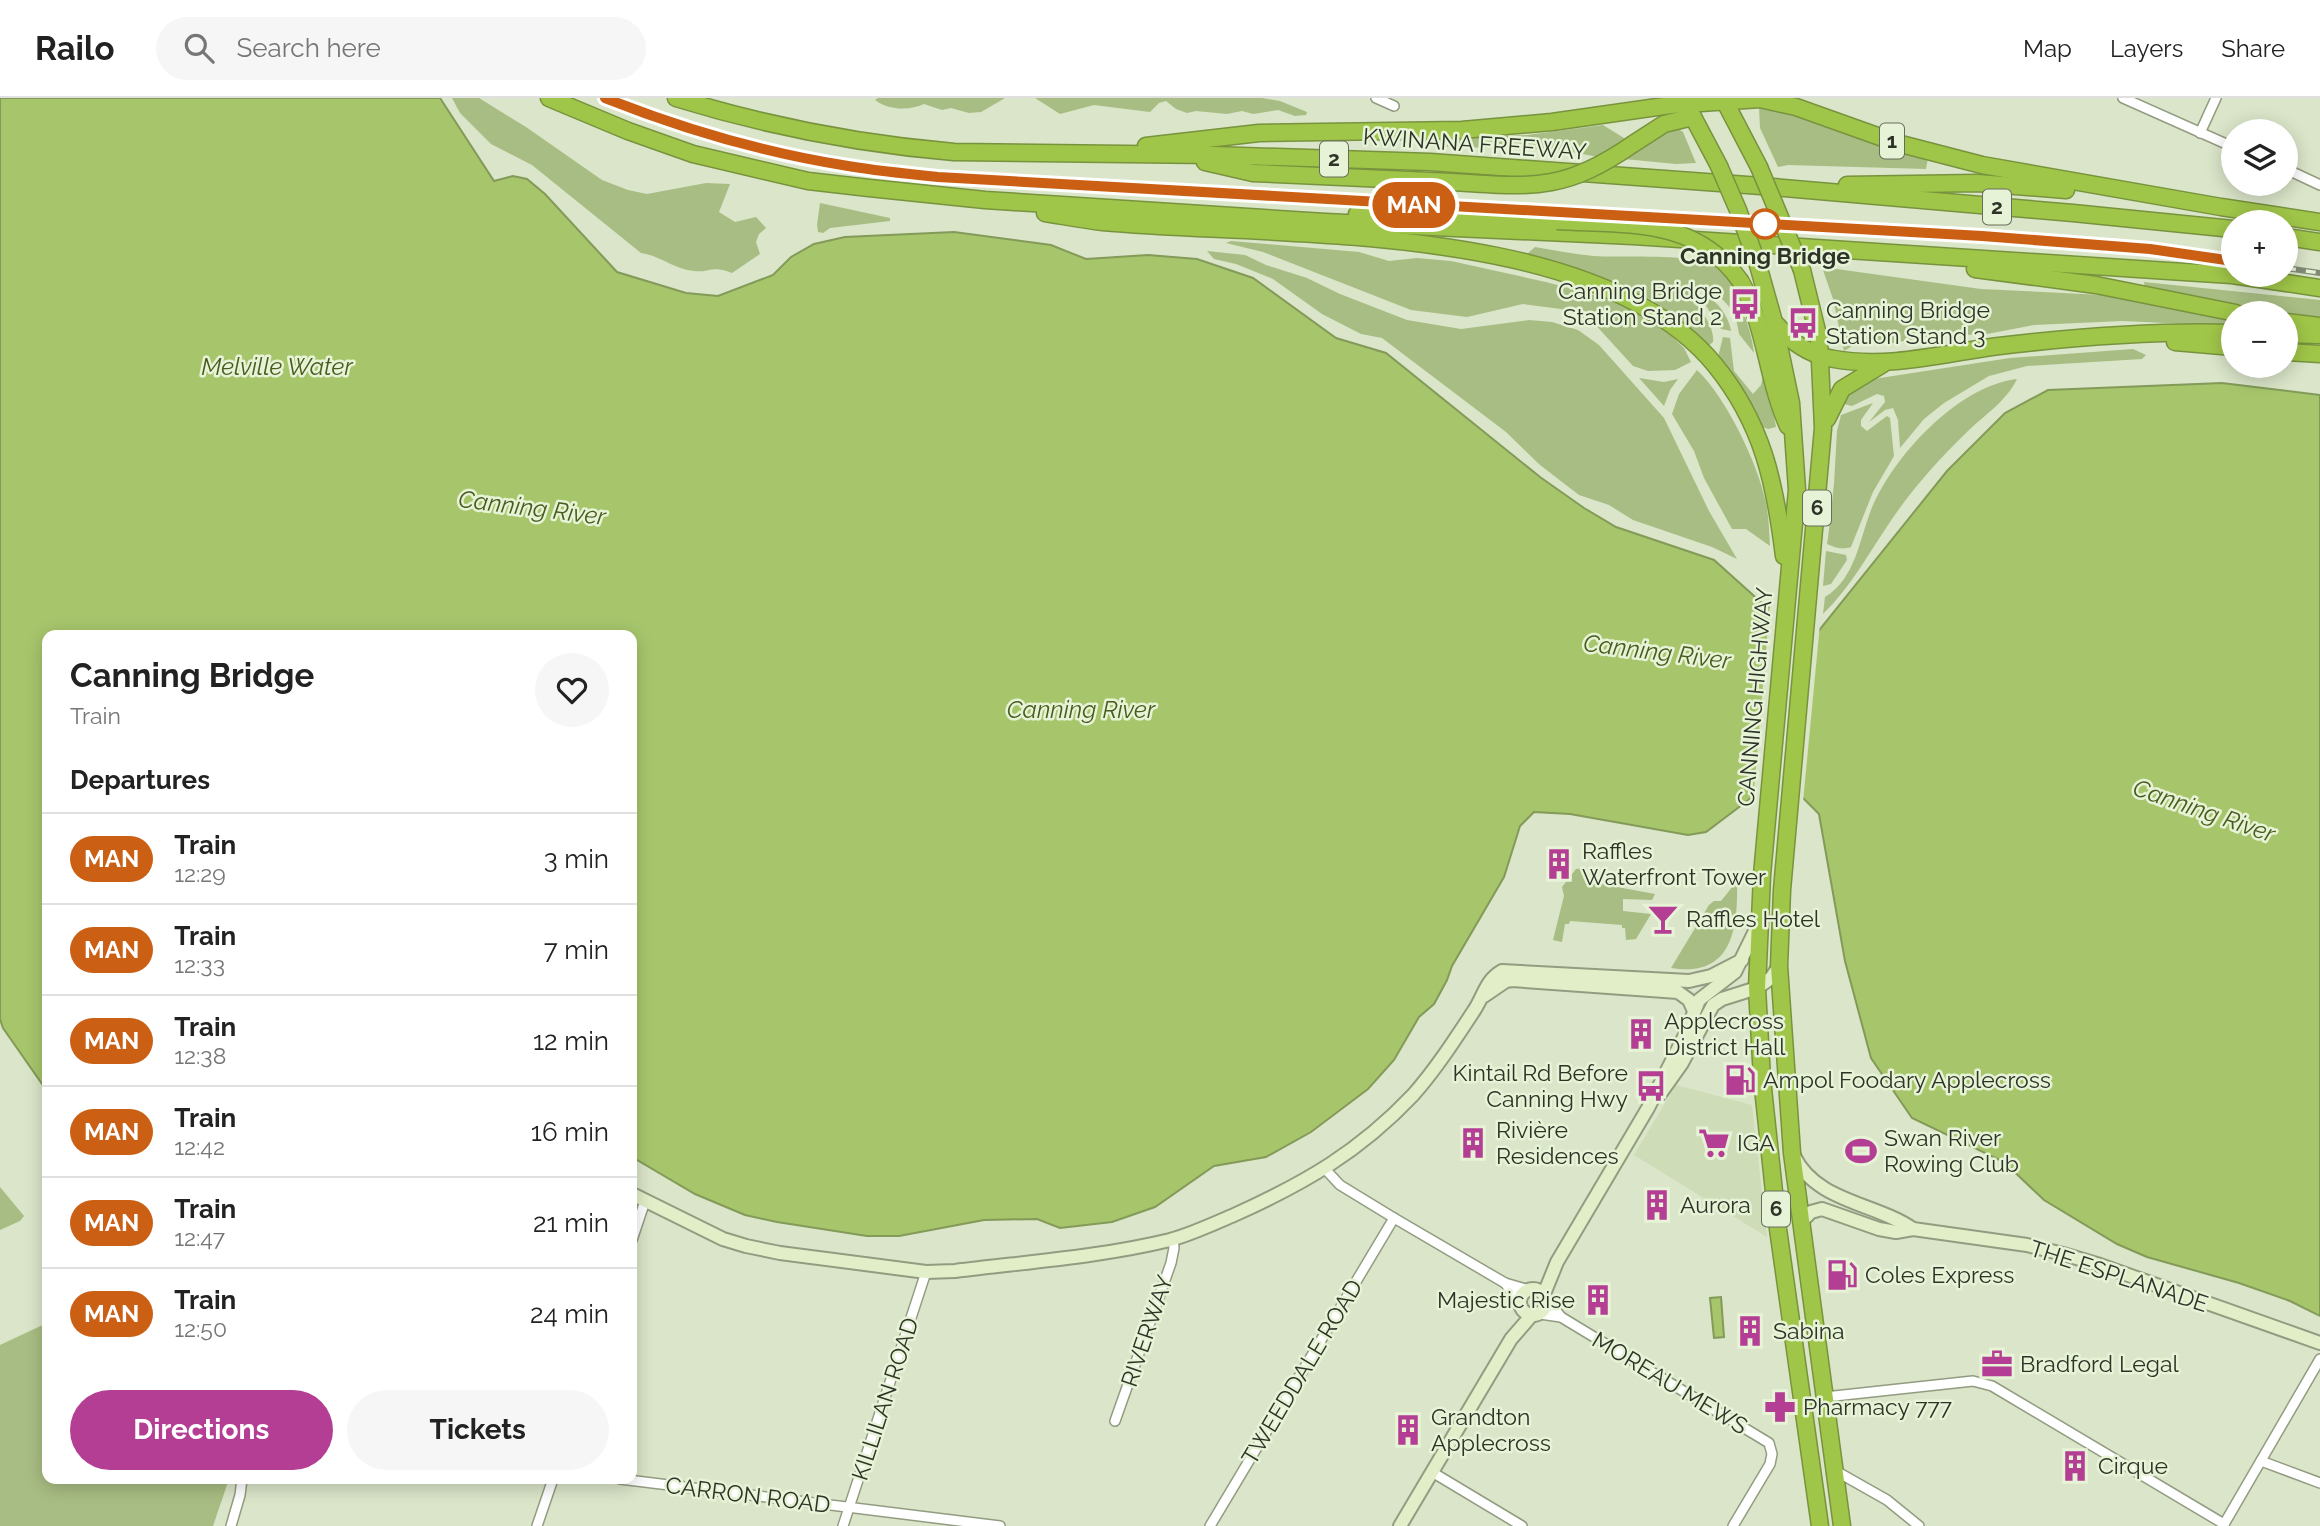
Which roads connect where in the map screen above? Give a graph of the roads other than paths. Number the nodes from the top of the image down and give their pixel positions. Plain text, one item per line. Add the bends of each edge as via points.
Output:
1 (549, 98) edge
2 (676, 98) edge
3 (1376, 98) edge
4 (2123, 98) edge
5 (2216, 98) edge
6 (1724, 99) edge
7 (1773, 99) edge
8 (1637, 104) edge
9 (1394, 106) dead end
10 (1687, 106) edge
11 (2200, 133) junction
12 (2221, 142) edge
13 (1081, 154) junction
14 (1176, 155) junction
15 (2298, 175) edge
16 (1761, 186) junction
17 (2320, 186) edge
18 (926, 194) junction
19 (2221, 207) junction
20 (1245, 216) junction
21 (2320, 222) edge
22 (2221, 228) edge
23 (2298, 239) edge
24 (2320, 242) edge
25 (1844, 251) junction
26 (2320, 288) edge
27 (2221, 310) edge
28 (1774, 322) junction
29 (2298, 323) edge
30 (2320, 326) edge
31 (2221, 333) edge
32 (2298, 334) edge
33 (2320, 335) edge
34 (2127, 336) junction
35 (2221, 346) edge
36 (2298, 353) edge
37 (2320, 355) edge
38 (1821, 356) junction
39 (1885, 363) junction
40 (1823, 428) junction
41 (1794, 438) junction
42 (1788, 586) junction
43 (1759, 920) junction
44 (1741, 960) junction
45 (1779, 966) junction
46 (1757, 988) junction
47 (1481, 999) junction
48 (1694, 1012) junction
49 (1648, 1108) junction
50 (1792, 1153) junction
51 (1325, 1169) junction
52 (637, 1197) edge
53 (645, 1201) junction
54 (1394, 1218) junction
55 (1801, 1222) junction
56 (637, 1225) edge
57 (1913, 1229) junction
58 (1173, 1239) junction
59 (926, 1272) junction
60 (1505, 1283) junction
61 (1538, 1293) junction
62 (1528, 1310) junction
63 (1561, 1317) junction
64 (2320, 1343) edge
65 (2320, 1359) edge
66 (1825, 1398) junction
67 (1115, 1421) dead end
68 (2261, 1461) junction
69 (1834, 1469) junction
70 (1432, 1472) junction
71 (637, 1481) edge
72 (2320, 1483) edge
73 (241, 1484) edge
74 (550, 1484) edge
75 (849, 1507) junction
76 (2224, 1525) edge
77 (230, 1526) edge
78 (537, 1526) edge
79 (843, 1526) edge
80 (1000, 1526) edge
81 (1210, 1526) edge
82 (1400, 1526) edge
83 (1522, 1526) edge
84 (1733, 1526) edge
85 (1820, 1526) edge
86 (1842, 1526) edge
87 (1919, 1526) edge

1 - 18 highway via 663,144 726,163 808,181
2 - 13 highway, KWINANA FREEWAY / 2 via 759,122 853,141 954,152
3 - 9 street
4 - 11 street
5 - 11 street
6 - 7 highway
6 - 10 highway
6 - 38 highway, CANNING HIGHWAY / 6, bridge via 1759,167 1802,270
7 - 19 highway, 1 via 1897,143 1969,162
8 - 10 highway
8 - 13 highway via 1552,122 1462,130 1259,133
10 - 14 highway, bridge via 1594,169 1547,185 1253,173
10 - 28 highway, CANNING HIGHWAY, bridge via 1738,210
11 - 12 street
13 - 14 highway, KWINANA FREEWAY / 2
14 - 16 highway, KWINANA FREEWAY / 2 via 1430,162
15 - 17 street
16 - 19 highway via 2031,186
16 - 22 highway, KWINANA FREEWAY / 2
18 - 20 highway
18 - 42 highway via 1101,221 1453,248 1556,272 1630,298 1663,317 1703,352 1749,418 1772,478
19 - 21 highway, 1
20 - 25 highway
20 - 41 highway, bridge via 1399,213 1657,227 1681,234 1718,255 1741,282 1763,340 1777,402
23 - 24 highway
25 - 26 highway via 2208,273
25 - 27 highway via 2096,285
28 - 38 highway via 1787,338
28 - 41 highway, CANNING HIGHWAY / 6
29 - 30 highway
31 - 34 highway
32 - 33 highway
34 - 35 highway
34 - 39 highway via 2000,346
36 - 37 highway
38 - 39 highway
38 - 40 highway, CANNING HIGHWAY / 6
39 - 40 highway via 1842,388
40 - 45 highway, CANNING HIGHWAY / 6
41 - 42 highway, CANNING HIGHWAY / 6 via 1797,490
42 - 43 highway, CANNING HIGHWAY / 6
43 - 44 street
43 - 46 highway, CANNING HIGHWAY / 6
44 - 47 street via 1711,976 1689,981 1502,971 1490,980
44 - 48 street via 1730,977 1703,995
45 - 46 street
45 - 50 highway, CANNING HIGHWAY / 6
46 - 49 street via 1713,1006 1682,1063
46 - 85 highway, CANNING HIGHWAY / 6 via 1778,1229
47 - 48 street via 1506,981 1521,980 1678,992 1689,1000
47 - 51 street via 1414,1093 1381,1126
48 - 49 street
49 - 61 street
50 - 55 highway, CANNING HIGHWAY / 6
50 - 57 street, THE ESPLANADE via 1803,1171 1822,1187
51 - 54 street via 1340,1185
51 - 58 street via 1286,1192
52 - 53 street
53 - 56 street
53 - 59 street via 746,1246
54 - 60 street
54 - 81 street, TWEEDDALE ROAD
55 - 57 street, THE ESPLANADE via 1822,1209 1896,1232
55 - 66 highway, CANNING HIGHWAY / 6
57 - 64 street, THE ESPLANADE via 2063,1254
58 - 59 street
58 - 67 street, RIVERWAY via 1171,1262
59 - 75 street, KILLILAN ROAD
60 - 61 street
60 - 62 street
61 - 62 street via 1522,1295
61 - 62 street via 1546,1307
61 - 63 street, MOREAU MEWS
62 - 63 street, MOREAU MEWS
62 - 70 street
63 - 84 street, MOREAU MEWS via 1769,1443 1770,1464
65 - 68 street
66 - 69 highway, CANNING HIGHWAY / 6
66 - 76 street via 1983,1382
68 - 72 street
68 - 76 street
69 - 86 highway, CANNING HIGHWAY / 6
69 - 87 street via 1887,1500
70 - 82 street
70 - 83 street
71 - 75 street, CARRON ROAD
73 - 77 street
74 - 78 street
75 - 79 street, KILLILAN ROAD
75 - 80 street, CARRON ROAD

